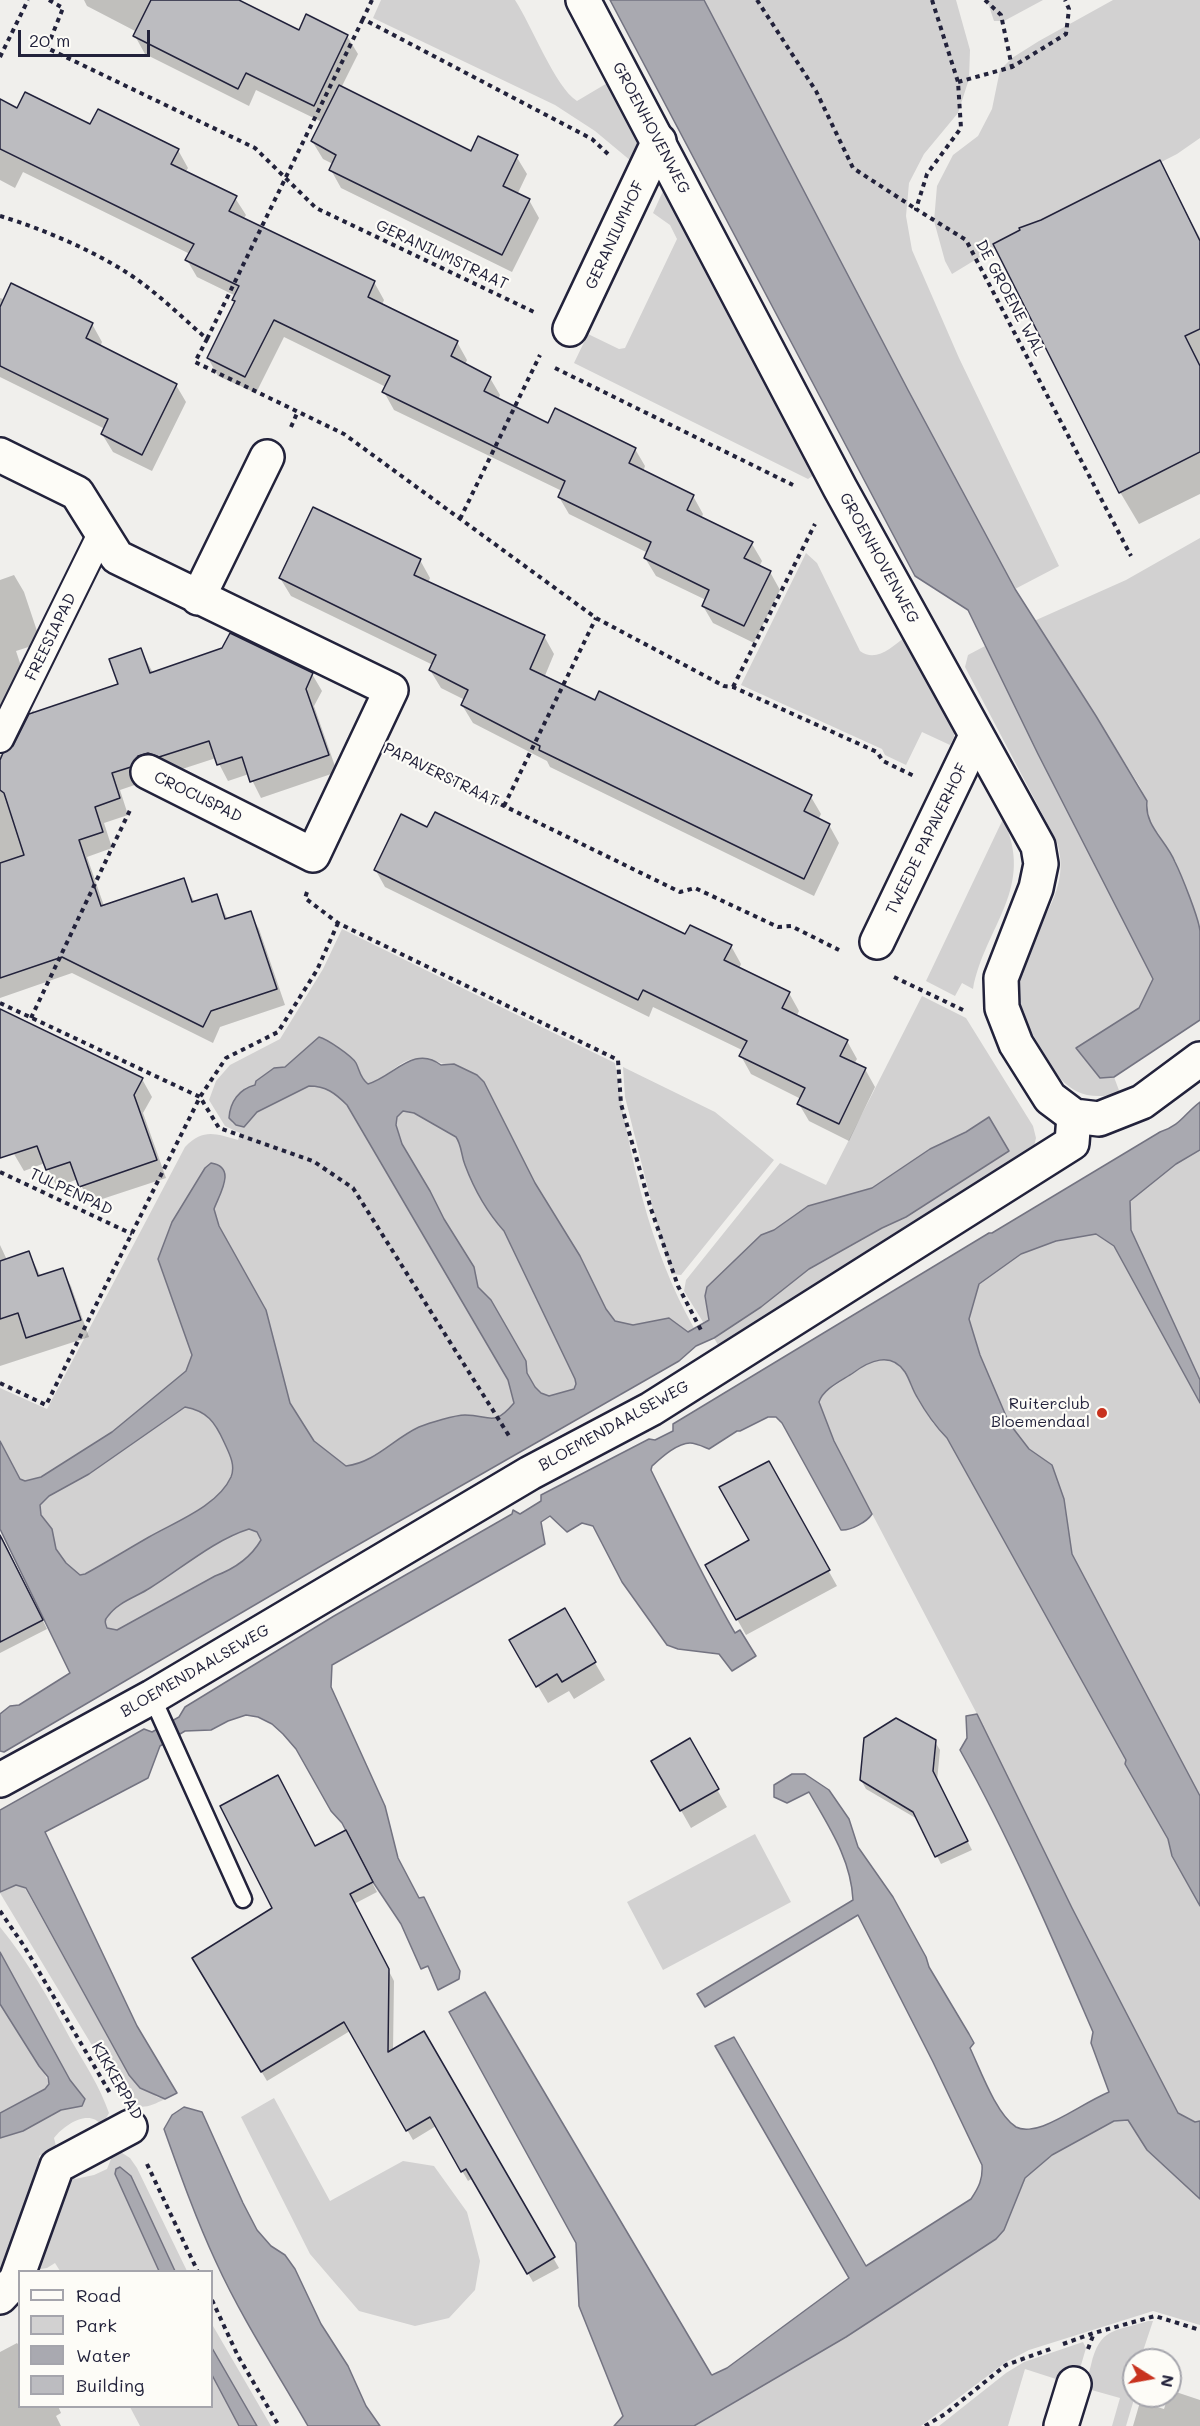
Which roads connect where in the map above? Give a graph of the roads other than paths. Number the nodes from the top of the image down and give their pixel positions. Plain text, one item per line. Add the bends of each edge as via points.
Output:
1 (583, 0) edge
2 (659, 141) junction
3 (563, 325) road end
4 (0, 455) edge
5 (267, 457) dead end
6 (101, 534) junction
7 (198, 597) junction
8 (976, 736) junction
9 (0, 739) edge
10 (148, 772) road end
11 (313, 855) joint
12 (881, 958) road end
13 (1200, 1059) edge
14 (1074, 1116) junction
15 (157, 1706) junction
16 (0, 1780) edge
17 (243, 1899) dead end
18 (130, 2127) road end
19 (20, 2270) edge
20 (18, 2274) edge
21 (0, 2297) edge
22 (1074, 2384) dead end
23 (1060, 2426) edge

1 - 2 street, GROENHOVENWEG
2 - 3 street, GERANIUMHOF
2 - 8 street, GROENHOVENWEG via 830,493
4 - 6 street, PAPAVERSTRAAT via 77,493
5 - 7 street
6 - 7 street, PAPAVERSTRAAT via 117,557
6 - 9 street, FREESIAPAD
7 - 11 street, PAPAVERSTRAAT via 391,690
8 - 12 street, TWEEDE PAPAVERHOF
8 - 14 street, GROENHOVENWEG via 1029,828 1041,864 1036,888 1001,978 1002,1008 1016,1044 1038,1081 1050,1098
10 - 11 street, CROCUSPAD
13 - 14 street via 1142,1102 1099,1119
14 - 15 street, BLOEMENDAALSEWEG via 1072,1143 1029,1172 651,1409 518,1480
15 - 16 street, BLOEMENDAALSEWEG
15 - 17 lane
18 - 19 street via 57,2166
20 - 21 street
22 - 23 street

